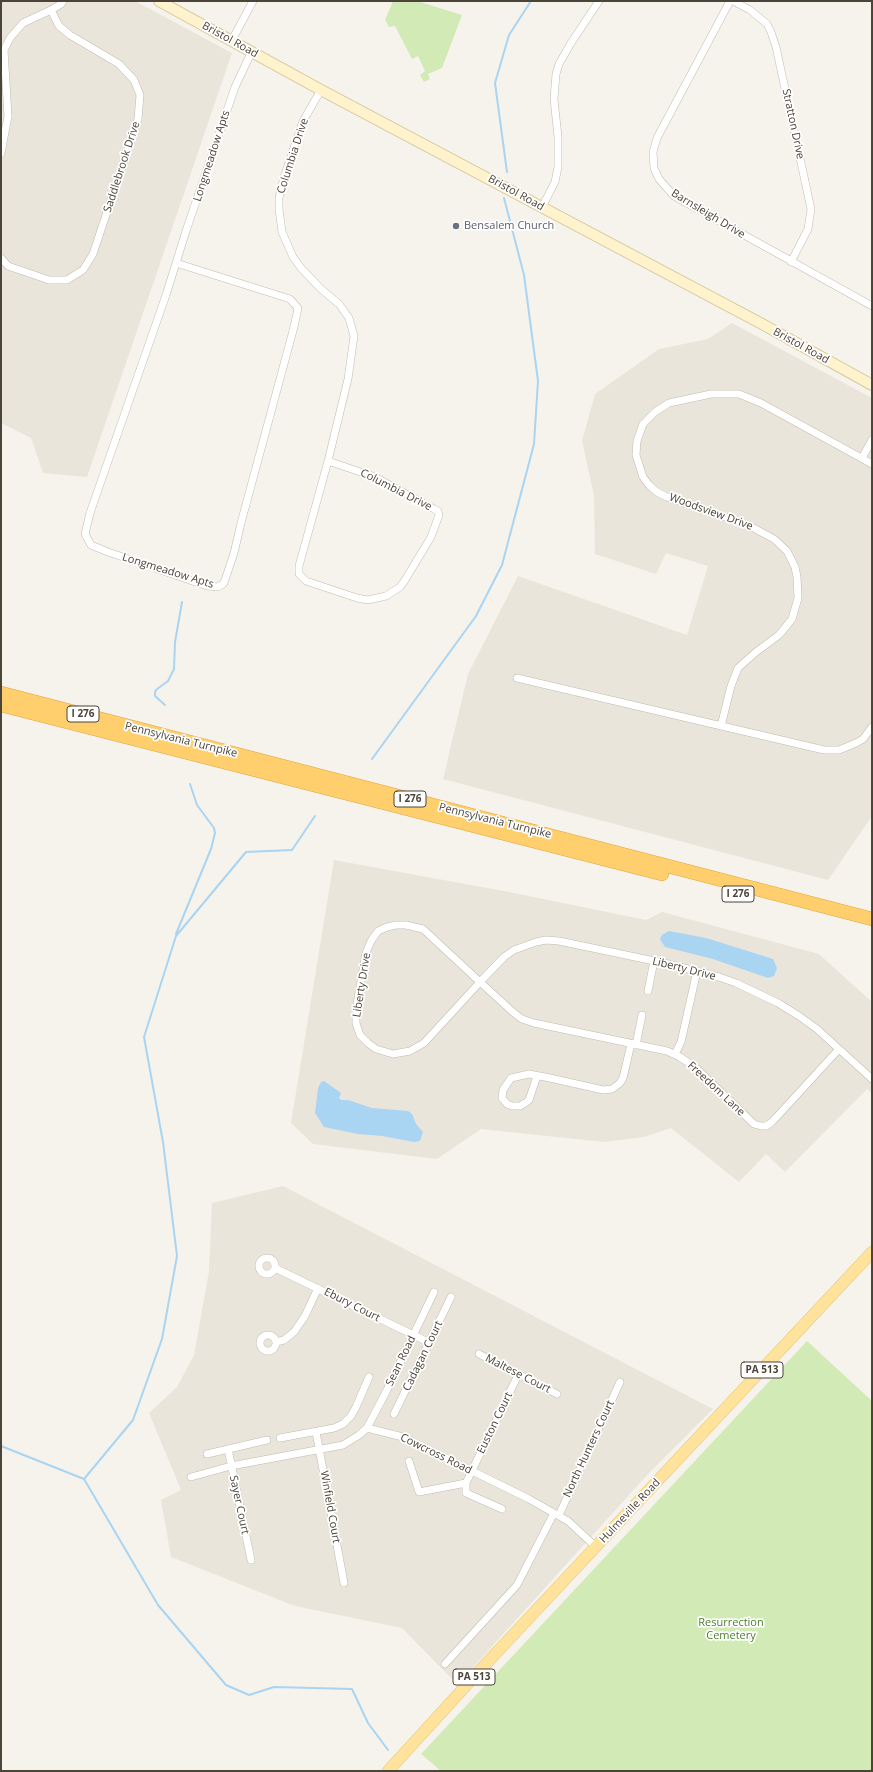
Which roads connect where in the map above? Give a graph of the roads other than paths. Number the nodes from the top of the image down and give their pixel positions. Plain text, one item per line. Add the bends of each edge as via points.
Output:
1 (63, 1) edge
2 (159, 1) edge
3 (253, 1) edge
4 (599, 1) edge
5 (730, 1) edge
6 (733, 1) edge
7 (51, 10) junction
8 (232, 40) junction
9 (252, 51) junction
10 (322, 90) junction
11 (1, 153) edge
12 (542, 207) junction
13 (1, 258) edge
14 (791, 262) junction
15 (176, 263) junction
16 (872, 306) edge
17 (872, 385) edge
18 (872, 440) edge
19 (862, 458) junction
20 (328, 461) junction
21 (871, 462) edge
22 (517, 678) dead end
23 (1, 694) edge
24 (1, 705) edge
25 (721, 726) junction
26 (872, 727) edge
27 (872, 919) edge
28 (872, 928) edge
29 (654, 961) junction
30 (697, 971) junction
31 (480, 982) junction
32 (648, 991) dead end
33 (642, 1015) dead end
34 (634, 1044) junction
35 (839, 1049) junction
36 (675, 1054) junction
37 (537, 1076) junction
38 (872, 1079) edge
39 (872, 1252) edge
40 (275, 1268) dead end
41 (318, 1288) junction
42 (434, 1292) dead end
43 (451, 1297) dead end
44 (413, 1335) junction
45 (276, 1342) dead end
46 (430, 1343) junction
47 (479, 1354) dead end
48 (518, 1375) junction
49 (369, 1377) dead end
50 (620, 1382) dead end
51 (557, 1394) dead end
52 (394, 1414) dead end
53 (367, 1428) junction
54 (316, 1432) junction
55 (280, 1438) dead end
56 (268, 1440) dead end
57 (228, 1449) junction
58 (320, 1450) junction
59 (207, 1454) dead end
60 (409, 1461) dead end
61 (231, 1466) junction
62 (471, 1471) junction
63 (191, 1477) dead end
64 (466, 1483) junction
65 (502, 1509) dead end
66 (556, 1514) junction
67 (596, 1547) junction
68 (251, 1560) dead end
69 (344, 1583) dead end
70 (445, 1664) dead end
71 (388, 1771) edge

1 - 7 street
2 - 8 main road, Bristol Road
3 - 8 street
4 - 12 street via 571,43 556,74 554,100 558,167 555,182
5 - 14 street, Barnsleigh Drive via 660,130 653,152 654,168 659,179 674,196
6 - 14 street, Stratton Drive via 750,10 766,24 776,47 811,209 808,229
7 - 11 street via 23,23 4,50 8,116
7 - 13 street, Saddlebrook Drive via 59,26 119,64 134,80 140,94 138,119 93,254 83,270 67,280 49,280 8,266
8 - 9 main road, Bristol Road
9 - 10 main road, Bristol Road
9 - 15 street, Longmeadow Apts via 235,87
10 - 12 main road, Bristol Road
10 - 20 street, Columbia Drive via 303,121 284,177 279,209 282,232 293,257 321,289 339,304 349,318 353,331 354,346 350,372
12 - 17 main road, Bristol Road
14 - 16 street, Barnsleigh Drive
15 - 15 street, Longmeadow Apts via 85,534 91,545 108,552 207,586 218,587 224,583 234,553 298,308 290,299
18 - 19 street
19 - 21 street, Woodsview Drive
19 - 25 street, Woodsview Drive via 761,403 733,393 711,394 669,403 648,418 639,432 636,447 638,465 643,477 657,492 757,529 787,551 795,567 799,589 792,619 779,635 738,668
20 - 20 street, Columbia Drive via 299,574 306,581 357,598 368,600 386,596 400,587 405,580 431,537 439,515 438,511 375,477
22 - 25 street
23 - 27 highway, Pennsylvania Turnpike / I 276
24 - 28 highway, Pennsylvania Turnpike / I 276
25 - 26 street via 831,750 839,750 856,743 863,739
29 - 30 street, Liberty Drive
29 - 31 street, Liberty Drive via 546,940 514,950
29 - 32 street
30 - 35 street, Liberty Drive via 736,983 778,1002 817,1029
30 - 36 street via 681,1042
31 - 31 street, Liberty Drive via 423,929 406,925 387,927 378,931 366,953 356,1010 356,1023 360,1035 376,1049 393,1054 410,1051 424,1043
31 - 34 street, Freedom Lane via 522,1019
33 - 34 street
34 - 36 street, Freedom Lane
34 - 37 street via 623,1078 612,1089 603,1090
35 - 36 street, Freedom Lane via 766,1126 754,1124 695,1067
35 - 38 street, Liberty Drive
37 - 37 street via 526,1103 512,1106 502,1098 503,1090 511,1078 523,1075
39 - 67 main road, Hulmeville Road / PA 513
40 - 41 street, Ebury Court
41 - 44 street, Ebury Court
41 - 45 street via 294,1332 284,1340
42 - 44 street, Sean Road
43 - 46 street, Cadagan Court
44 - 46 street, Ebury Court
44 - 53 street, Sean Road
46 - 52 street, Cadagan Court
47 - 48 street, Maltese Court
48 - 51 street, Maltese Court
48 - 62 street, Euston Court
49 - 54 street via 351,1416 344,1424
50 - 66 street, North Hunters Court
53 - 58 street via 343,1445
53 - 62 street, Cowcross Road via 403,1438
54 - 55 street
54 - 58 street, Winfield Court
56 - 57 street
57 - 59 street
57 - 61 street, Sayer Court
58 - 61 street
58 - 69 street, Winfield Court
60 - 64 street via 419,1492
61 - 63 street
61 - 68 street, Sayer Court
62 - 64 street
62 - 66 street, Cowcross Road
64 - 65 street via 466,1493
66 - 67 street, Cowcross Road
66 - 70 street, North Hunters Court via 517,1585
67 - 71 main road, Hulmeville Road / PA 513

